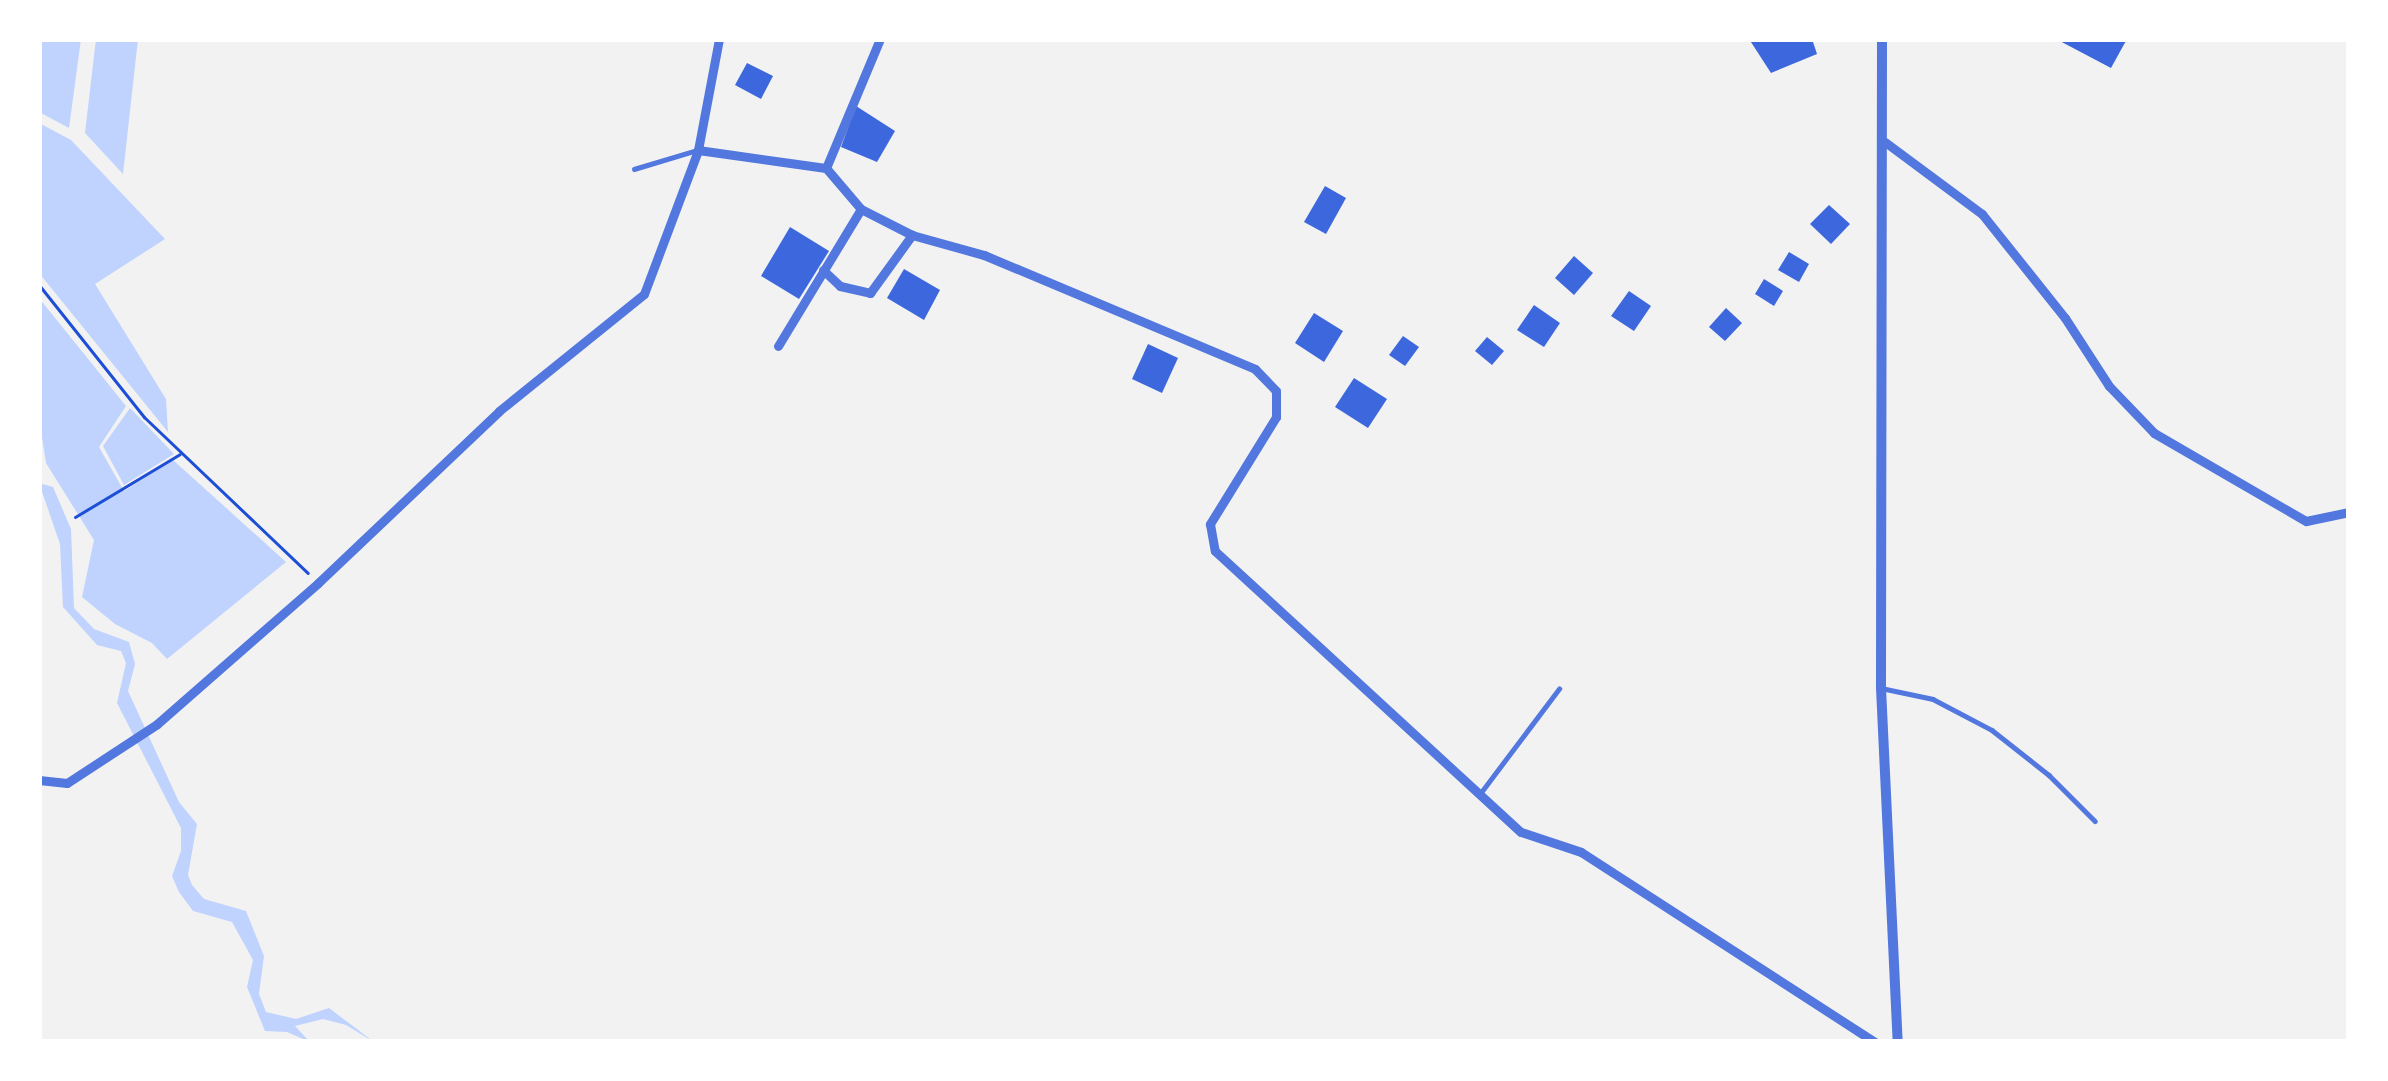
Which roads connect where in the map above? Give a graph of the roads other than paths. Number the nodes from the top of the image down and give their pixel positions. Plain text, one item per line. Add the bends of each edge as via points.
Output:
1 (719, 39) edge
2 (880, 39) edge
3 (1882, 39) edge
4 (1885, 142) junction
5 (698, 150) junction
6 (826, 168) junction
7 (634, 169) dead end
8 (861, 208) junction
9 (912, 235) junction
10 (823, 270) junction
11 (778, 346) dead end
12 (2349, 512) edge
13 (1881, 688) junction
14 (1558, 689) dead end
15 (39, 780) edge
16 (1478, 796) junction
17 (2095, 821) dead end
18 (1875, 1042) edge
19 (1898, 1042) edge

1 - 5 street
2 - 6 street
3 - 4 street
4 - 12 street via 1982,214 2154,434 2306,521
4 - 13 street
5 - 6 street
5 - 7 lane
5 - 15 street via 644,294 499,411 157,724 67,783
6 - 8 street
8 - 9 street
8 - 10 street
9 - 10 street via 870,293 840,286
9 - 16 street via 985,255 1255,369 1276,391 1276,417 1210,524 1215,551
10 - 11 street
13 - 17 lane via 1933,699 1992,730
13 - 19 street
14 - 16 lane
16 - 18 street via 1521,832 1581,852

